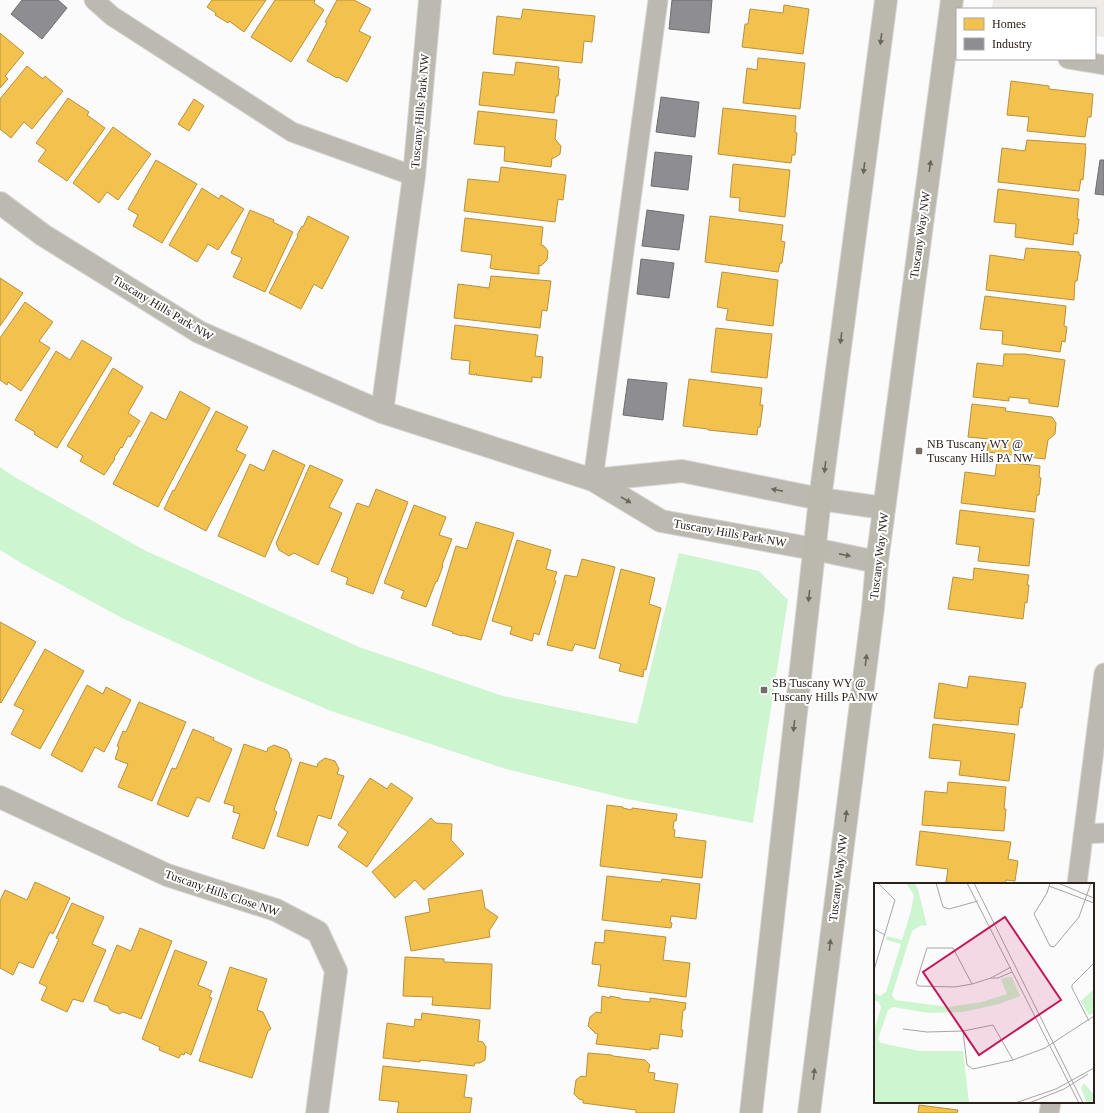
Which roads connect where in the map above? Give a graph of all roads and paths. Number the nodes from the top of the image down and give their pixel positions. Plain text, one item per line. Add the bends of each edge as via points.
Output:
1 (94, 0) edge
2 (430, 0) edge
3 (658, 0) edge
4 (886, 0) edge
5 (952, 0) edge
6 (952, 41) edge
7 (1074, 60) edge
8 (1104, 65) edge
9 (414, 176) junction
10 (0, 203) edge
11 (382, 412) junction
12 (593, 480) junction
13 (820, 499) junction
14 (884, 508) junction
15 (814, 549) junction
16 (877, 562) junction
17 (1104, 672) edge
18 (0, 797) edge
19 (1104, 833) edge
20 (1083, 834) junction
21 (1077, 883) edge
22 (1051, 1103) edge
23 (317, 1113) edge
24 (752, 1113) edge
25 (809, 1113) edge
26 (1049, 1113) edge

1 - 9 lane via 112,16 292,132
2 - 9 street, Tuscany Hills Park NW
3 - 12 lane
4 -> 13 street
5 - 6 street, Tuscany Way NW
14 -> 6 street, Tuscany Way NW
7 - 8 lane
9 - 11 street, Tuscany Hills Park NW
10 - 11 street, Tuscany Hills Park NW via 43,235 200,332
11 - 12 street, Tuscany Hills Park NW
13 -> 12 street, Tuscany Hills Park NW via 682,471
12 -> 15 street, Tuscany Hills Park NW via 661,521
13 - 14 street, Tuscany Hills Park NW
13 - 15 street
14 - 16 street, Tuscany Way NW
15 -> 16 street, Tuscany Hills Park NW
15 -> 24 street
25 -> 16 street, Tuscany Way NW
17 - 20 lane
18 - 23 street, Tuscany Hills Close NW via 167,875 276,910 318,932 336,971
19 - 20 lane
20 - 21 lane
22 - 26 lane

